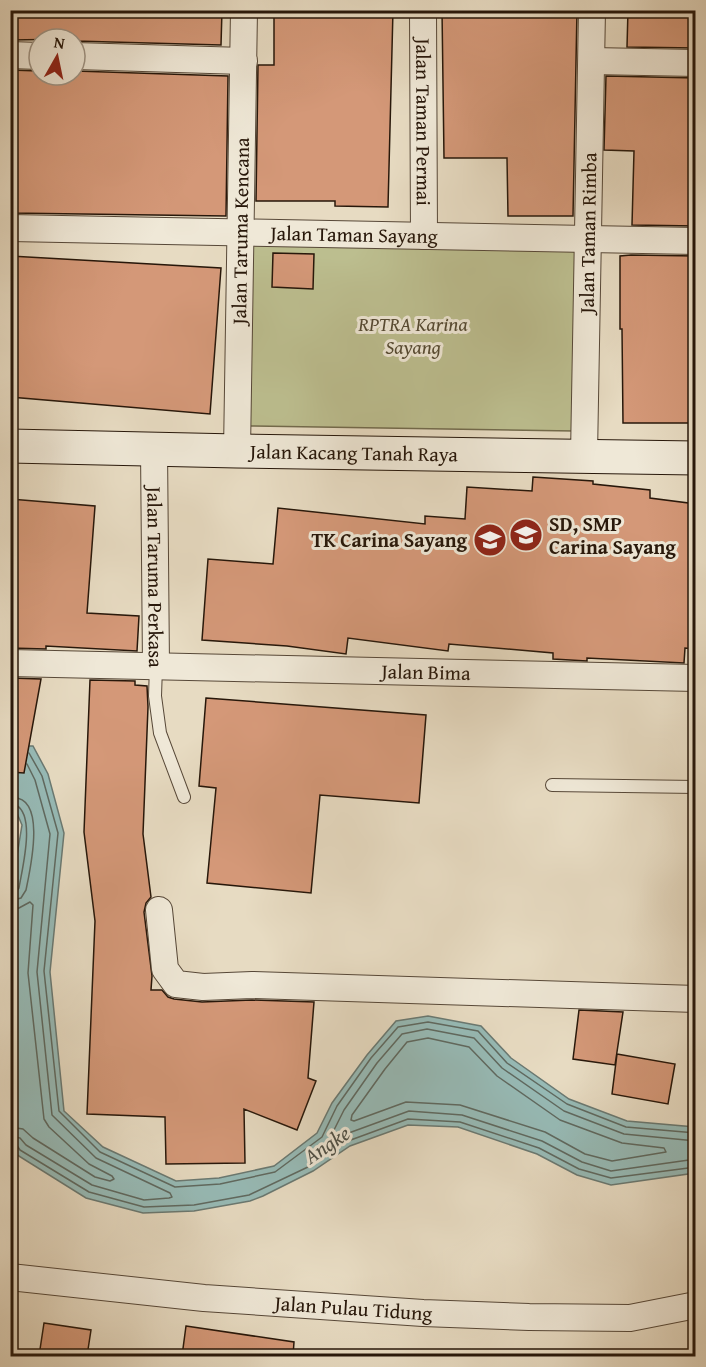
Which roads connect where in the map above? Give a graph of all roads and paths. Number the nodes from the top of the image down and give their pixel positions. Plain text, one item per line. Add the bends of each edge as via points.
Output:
1 (244, 10) edge
2 (423, 10) edge
3 (592, 10) edge
4 (10, 55) edge
5 (27, 56) edge
6 (87, 56) edge
7 (244, 61) junction
8 (592, 61) junction
9 (696, 63) edge
10 (10, 228) edge
11 (241, 232) junction
12 (424, 236) junction
13 (588, 239) junction
14 (696, 241) edge
15 (10, 446) edge
16 (154, 450) junction
17 (237, 451) junction
18 (584, 455) junction
19 (696, 458) edge
20 (10, 663) edge
21 (156, 666) junction
22 (696, 678) edge
23 (552, 785) dead end
24 (696, 787) edge
25 (184, 797) dead end
26 (159, 910) dead end
27 (696, 999) edge
28 (10, 1277) edge
29 (696, 1305) edge

1 - 7 street, Jalan Taruma Kencana
2 - 12 street, Jalan Taman Permai
3 - 8 street, Jalan Taman Rimba
4 - 5 street
6 - 7 street
7 - 11 street, Jalan Taruma Kencana
8 - 9 street
8 - 13 street, Jalan Taman Rimba
10 - 11 street, Jalan Taman Sayang
11 - 12 street, Jalan Taman Sayang
11 - 17 street, Jalan Taruma Kencana
12 - 13 street, Jalan Taman Sayang
13 - 14 street, Jalan Taman Sayang
13 - 18 street, Jalan Taman Rimba
15 - 16 street, Jalan Kacang Tanah Raya
16 - 17 street, Jalan Kacang Tanah Raya
16 - 21 street, Jalan Taruma Perkasa
17 - 18 street, Jalan Kacang Tanah Raya
18 - 19 street, Jalan Kacang Tanah Raya
20 - 21 street, Jalan Taruma Perkasa
21 - 22 street, Jalan Bima
21 - 25 lane via 160,734
23 - 24 lane
26 - 27 street via 165,969 176,984
28 - 29 street, Jalan Pulau Tidung via 216,1299 423,1313 630,1318

